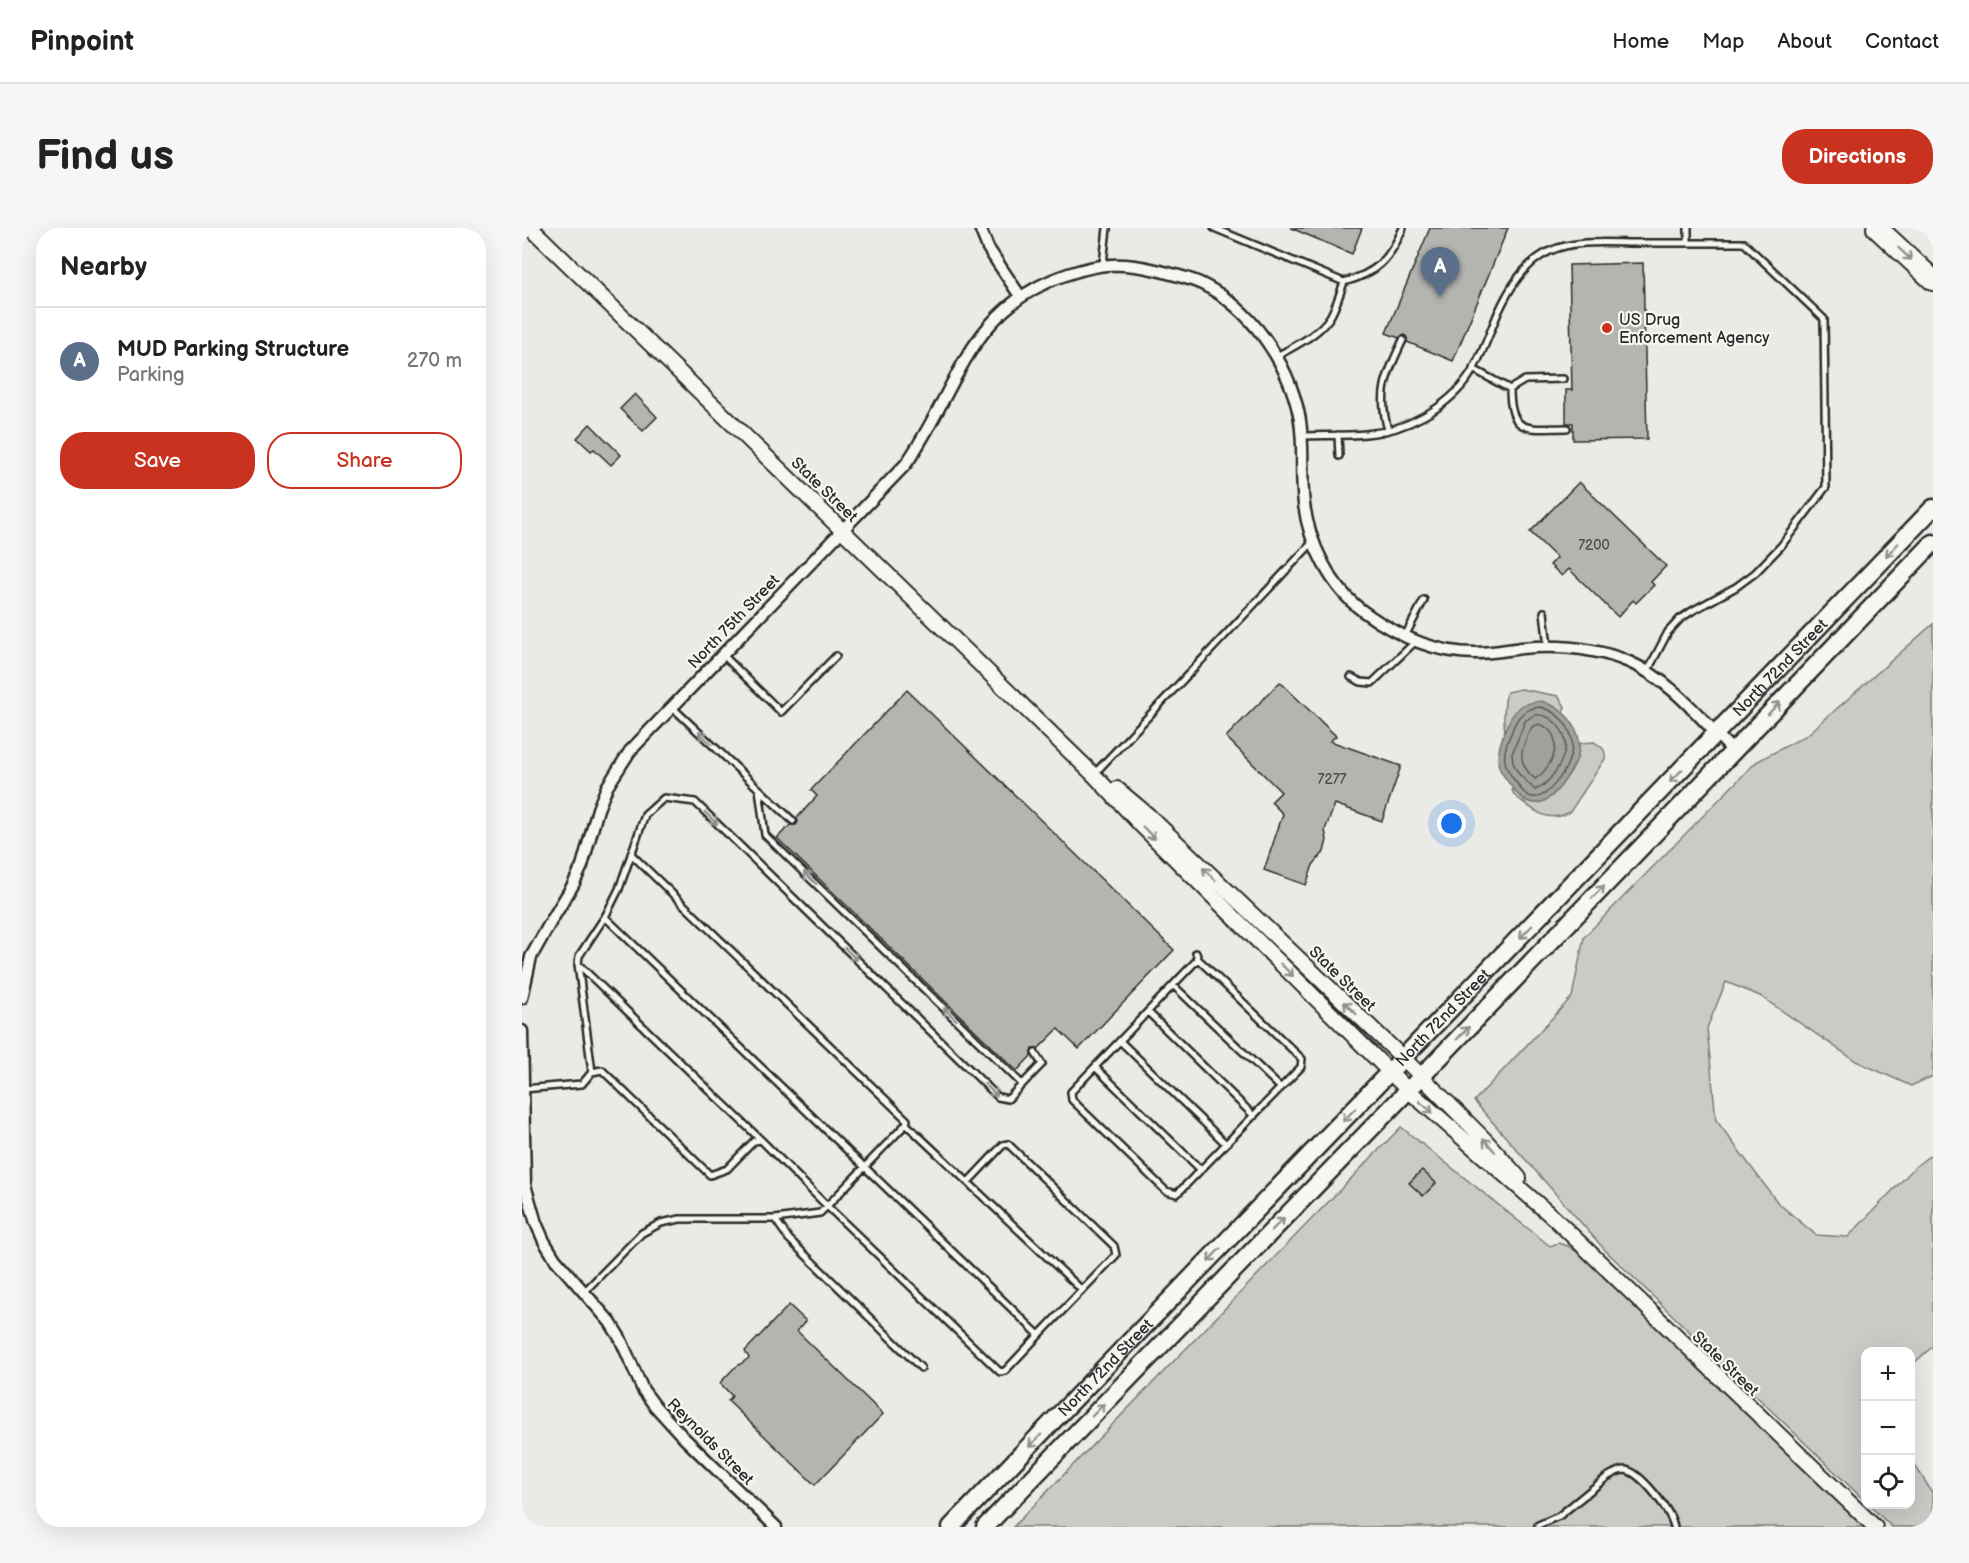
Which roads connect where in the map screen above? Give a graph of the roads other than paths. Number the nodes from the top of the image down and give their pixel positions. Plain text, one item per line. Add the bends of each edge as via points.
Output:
1 (531, 228) edge
2 (980, 228) edge
3 (1107, 228) edge
4 (1214, 228) edge
5 (1403, 228) edge
6 (1688, 228) edge
7 (1877, 228) edge
8 (1688, 243) junction
9 (1103, 264) junction
10 (1933, 280) edge
11 (1344, 282) junction
12 (1020, 296) junction
13 (1402, 340) dead end
14 (1277, 356) junction
15 (1473, 369) junction
16 (1563, 379) dead end
17 (1510, 389) junction
18 (1567, 428) dead end
19 (1388, 430) junction
20 (1338, 435) junction
21 (1301, 436) junction
22 (1339, 456) dead end
23 (1933, 508) edge
24 (843, 530) junction
25 (1314, 541) junction
26 (1933, 543) edge
27 (1424, 600) dead end
28 (1544, 612) dead end
29 (1410, 639) junction
30 (1548, 647) junction
31 (722, 654) junction
32 (836, 656) dead end
33 (1647, 672) junction
34 (1351, 677) dead end
35 (672, 706) junction
36 (1716, 734) junction
37 (1733, 751) junction
38 (1094, 775) junction
39 (759, 789) junction
40 (793, 822) dead end
41 (631, 855) junction
42 (605, 916) junction
43 (578, 964) junction
44 (1173, 985) junction
45 (522, 998) edge
46 (1148, 1012) junction
47 (522, 1031) edge
48 (1120, 1041) junction
49 (1035, 1053) dead end
50 (1403, 1059) junction
51 (1095, 1067) junction
52 (592, 1072) junction
53 (1390, 1073) junction
54 (1422, 1076) junction
55 (1022, 1084) junction
56 (523, 1089) edge
57 (1281, 1089) junction
58 (1408, 1090) junction
59 (1254, 1116) junction
60 (906, 1124) junction
61 (761, 1140) junction
62 (1226, 1144) junction
63 (864, 1167) junction
64 (1200, 1170) junction
65 (968, 1182) junction
66 (827, 1206) junction
67 (775, 1219) junction
68 (1556, 1220) junction
69 (1082, 1290) junction
70 (584, 1292) junction
71 (1040, 1335) junction
72 (921, 1368) dead end
73 (1538, 1525) dead end
74 (776, 1527) edge
75 (951, 1527) edge
76 (985, 1527) edge
77 (1674, 1527) edge
78 (1875, 1527) edge

1 - 24 street, State Street
2 - 12 street via 992,255
3 - 9 lane
4 - 11 lane
5 - 11 lane via 1390,255 1378,267
6 - 8 lane
7 -> 10 highway
8 - 15 lane via 1572,245 1550,251 1529,265 1515,282
8 - 33 lane via 1744,243 1824,319 1826,487 1755,573 1680,619 1668,632
9 - 12 street, North 75th Street via 1057,278
9 - 14 street, North 75th Street via 1130,264 1204,285 1250,322
11 - 14 lane via 1324,324
12 - 24 street, North 75th Street via 991,323 967,355 906,464
13 - 19 lane via 1382,395
14 - 21 street, North 75th Street via 1291,388
15 - 17 lane
15 - 19 lane via 1454,394 1435,409
16 - 17 lane via 1525,380
17 - 18 lane via 1510,406 1522,426
19 - 20 lane
20 - 21 lane
20 - 22 lane
21 - 25 street, North 75th Street via 1304,503
23 -> 36 main road, North 72nd Street
24 - 31 street, North 75th Street
24 - 38 street, State Street
25 - 29 street, North 75th Street via 1330,575 1347,595 1361,609
25 - 38 lane
37 -> 26 main road, North 72nd Street
27 - 29 lane
28 - 30 lane
29 - 30 street, North 75th Street via 1471,653
29 - 34 lane via 1372,683
30 - 33 street, North 75th Street via 1603,654
31 - 32 lane via 781,712
31 - 35 street, North 75th Street
33 - 36 street, North 75th Street via 1672,690
39 -> 35 lane
35 - 45 street, North 75th Street via 630,751 608,787 582,866 531,957
36 - 37 street, North 75th Street
36 -> 50 main road, North 72nd Street
54 -> 37 main road, North 72nd Street
50 -> 38 street, State Street via 1148,815 1122,792
38 -> 53 street, State Street
39 - 40 lane
55 -> 39 lane via 765,835
41 - 42 lane
41 -> 55 lane via 645,815 664,798 695,802 998,1097 1008,1099
41 - 60 lane via 908,1120
42 - 43 lane via 579,956
42 - 63 lane
43 - 52 lane
43 - 61 lane
44 - 46 lane
44 - 57 lane
44 - 57 lane via 1197,956 1302,1059 1301,1068
46 - 48 lane
46 - 59 lane
47 - 56 street
48 - 51 lane
48 - 62 lane
49 - 55 lane via 1042,1064
50 - 53 main road, North 72nd Street
50 - 54 street, State Street
51 - 64 lane
51 - 64 lane via 1071,1092 1072,1100 1166,1191 1177,1194
52 - 56 lane via 582,1084
52 - 61 lane via 602,1070 710,1175 727,1169 754,1141
53 - 58 street, State Street
53 -> 75 main road, North 72nd Street
54 - 58 main road, North 72nd Street
68 -> 54 street, State Street
56 - 70 street, Reynolds Street via 525,1185 536,1223 555,1260
57 - 59 lane
58 -> 68 street, State Street
76 -> 58 main road, North 72nd Street
59 - 62 lane
60 - 63 lane
60 - 65 lane
61 - 66 lane
62 - 64 lane
63 - 66 lane
63 - 71 lane
65 - 69 lane
65 - 69 lane via 1008,1144 1114,1246 1116,1255
66 - 67 lane via 820,1213
66 - 71 lane via 1000,1372
67 - 70 lane via 680,1219 661,1223 642,1233
67 - 72 lane via 789,1239
68 - 78 street, State Street
69 - 71 lane
70 - 74 street, Reynolds Street via 620,1338 643,1390 655,1406
73 - 77 lane via 1559,1516 1615,1472 1626,1470 1660,1501

